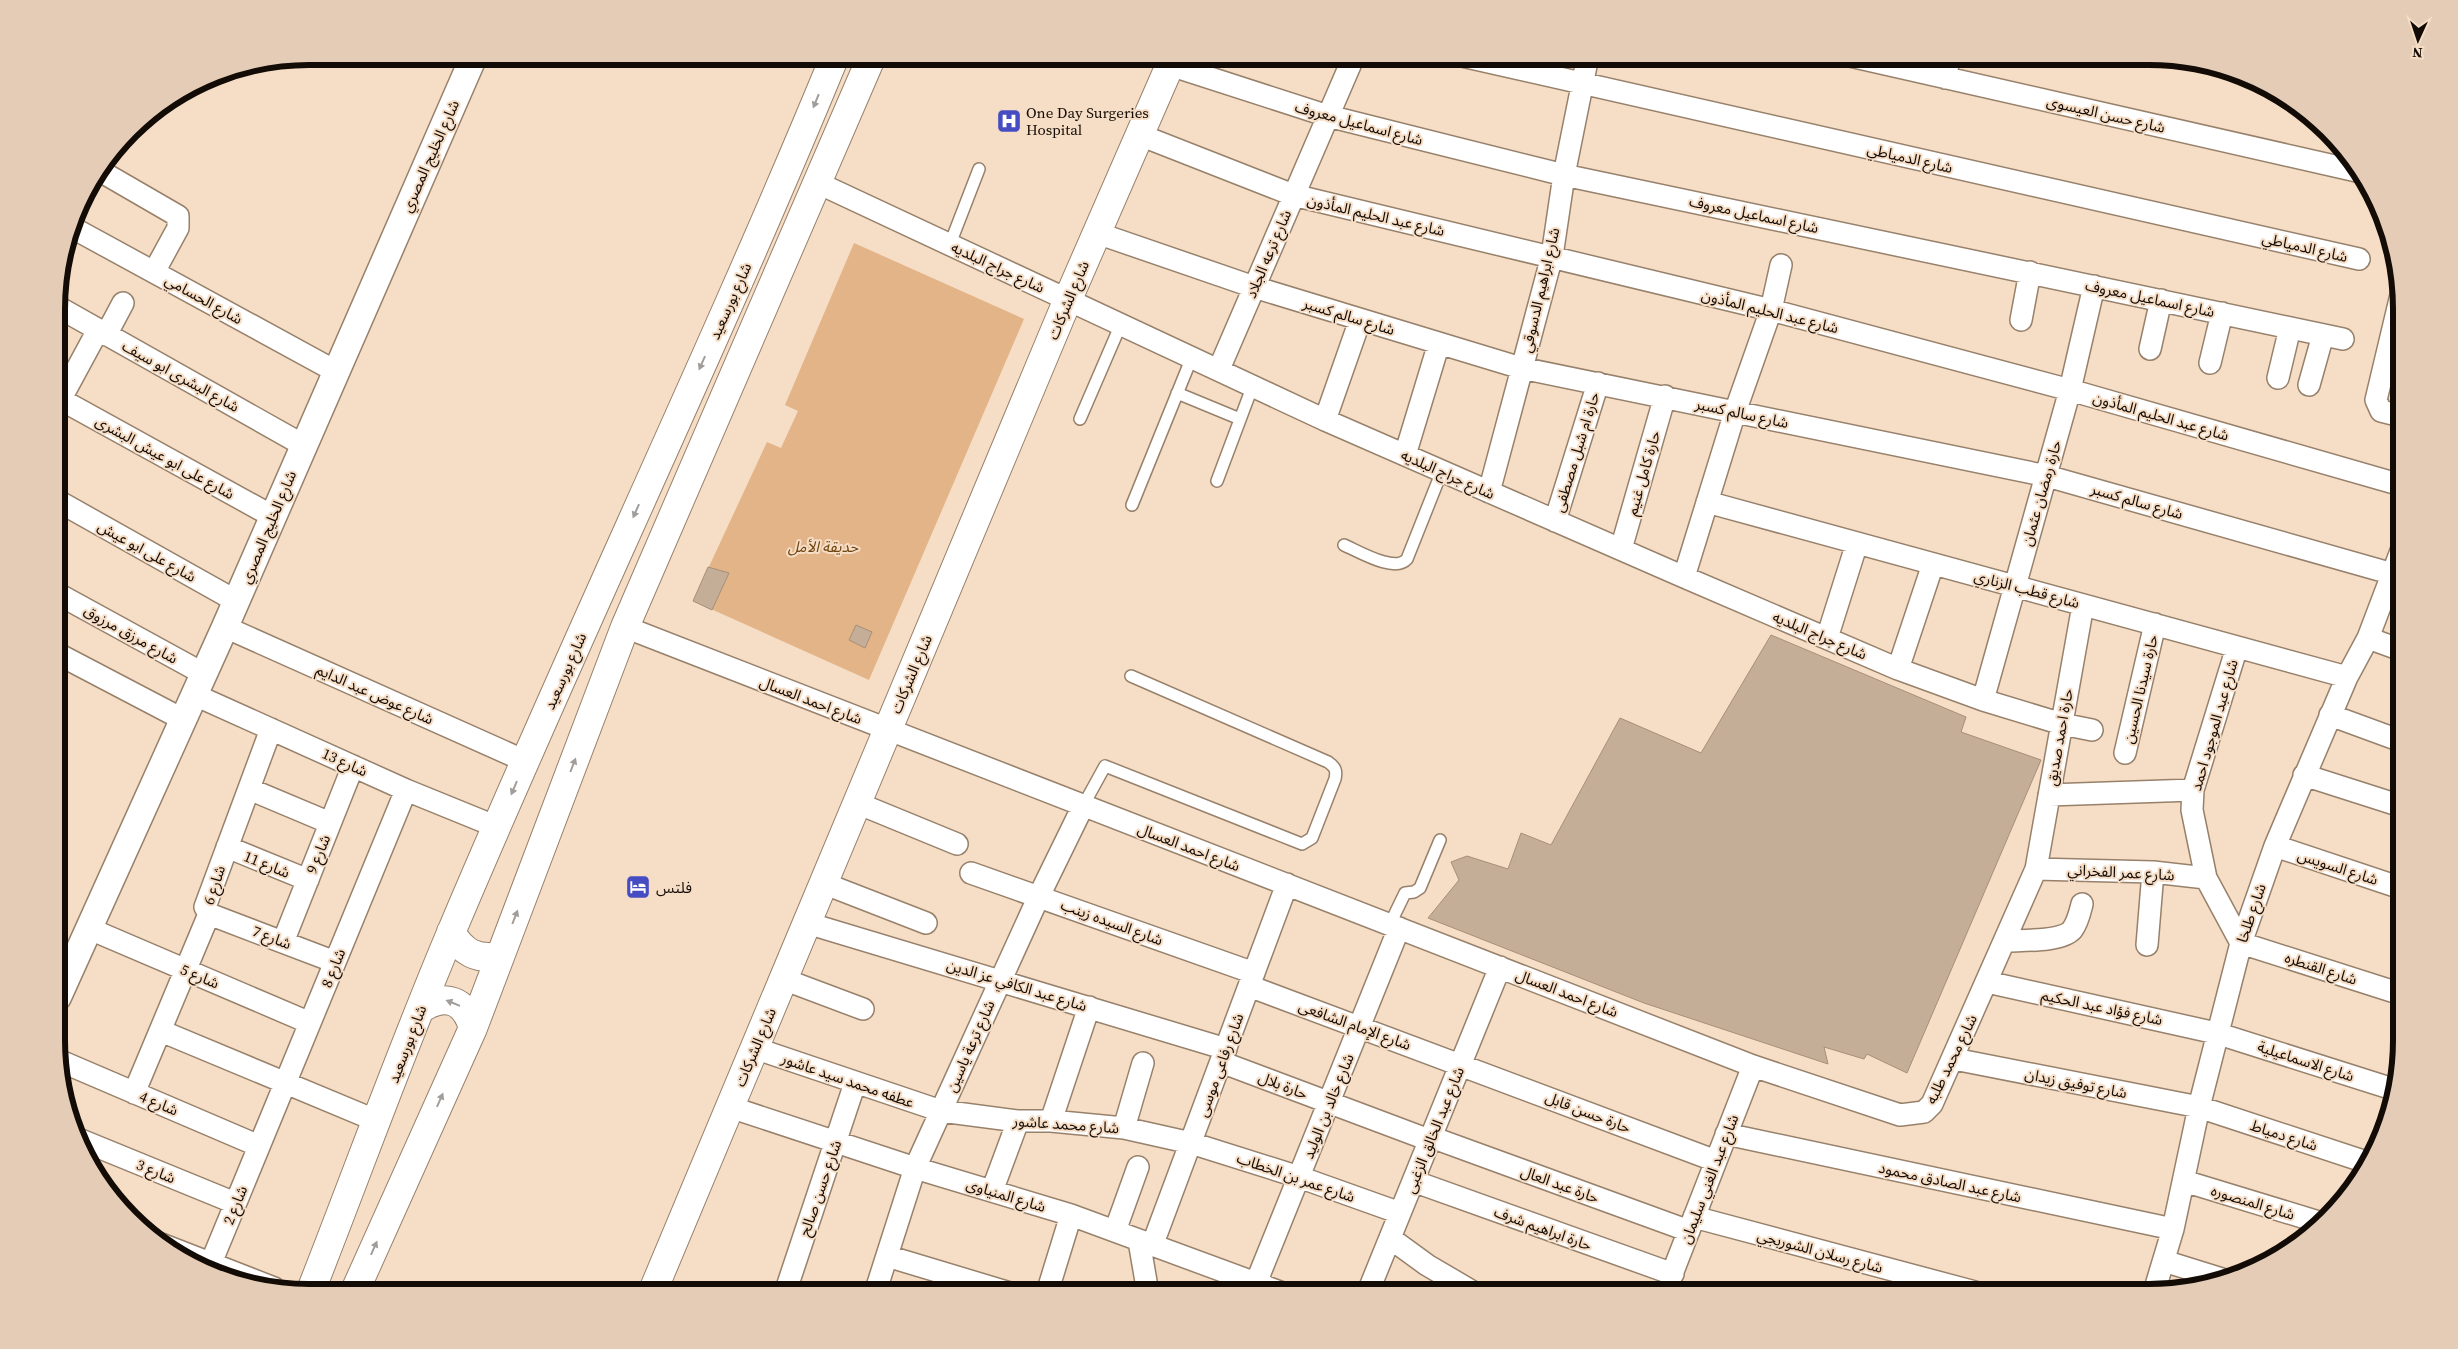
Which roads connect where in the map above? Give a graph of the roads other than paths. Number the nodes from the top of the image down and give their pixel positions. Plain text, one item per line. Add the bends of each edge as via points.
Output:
1 (470, 65) edge
2 (831, 65) edge
3 (868, 65) edge
4 (1170, 65) edge
5 (1183, 65) edge
6 (1350, 65) edge
7 (1501, 65) edge
8 (1586, 65) edge
9 (1889, 65) edge
10 (1948, 65) edge
11 (1945, 78) junction
12 (1582, 84) junction
13 (1328, 116) junction
14 (1140, 135) junction
15 (979, 169) dead end
16 (2350, 169) edge
17 (105, 174) edge
18 (1564, 175) junction
19 (818, 183) junction
20 (1293, 195) junction
21 (78, 231) edge
22 (1097, 233) junction
23 (950, 244) junction
24 (1552, 256) junction
25 (2359, 260) dead end
26 (1781, 265) dead end
27 (154, 272) junction
28 (2030, 272) junction
29 (2094, 286) junction
30 (1254, 287) junction
31 (1068, 299) junction
32 (2162, 300) junction
33 (123, 303) dead end
34 (1771, 310) junction
35 (65, 311) edge
36 (2222, 314) junction
37 (1360, 320) junction
38 (2021, 320) dead end
39 (1121, 324) junction
40 (2290, 328) junction
41 (2393, 329) edge
42 (102, 332) junction
43 (2323, 335) junction
44 (2343, 339) dead end
45 (1438, 343) junction
46 (2150, 349) dead end
47 (1192, 357) junction
48 (2210, 363) dead end
49 (1521, 368) junction
50 (1219, 369) junction
51 (335, 371) junction
52 (2278, 378) dead end
53 (1598, 383) junction
54 (1253, 385) junction
55 (2309, 385) dead end
56 (2070, 390) junction
57 (65, 391) edge
58 (1177, 393) junction
59 (1665, 396) junction
60 (65, 404) edge
61 (1735, 412) junction
62 (2393, 414) edge
63 (1080, 419) dead end
64 (1240, 419) junction
65 (1325, 420) junction
66 (304, 445) junction
67 (1405, 455) junction
68 (1442, 471) junction
69 (2047, 476) junction
70 (1217, 481) dead end
71 (2393, 483) edge
72 (1489, 492) junction
73 (1707, 502) junction
74 (65, 505) edge
75 (1132, 505) dead end
76 (272, 516) junction
77 (1555, 521) junction
78 (1856, 543) junction
79 (1344, 546) dead end
80 (1621, 549) junction
81 (1933, 564) junction
82 (1684, 577) junction
83 (2393, 584) edge
84 (2014, 586) junction
85 (2393, 586) edge
86 (65, 598) edge
87 (236, 601) junction
88 (2083, 605) junction
89 (2155, 624) junction
90 (225, 627) junction
91 (625, 627) junction
92 (1827, 638) junction
93 (2368, 638) junction
94 (2237, 647) junction
95 (2393, 647) edge
96 (65, 658) edge
97 (1898, 668) junction
98 (1131, 676) dead end
99 (2347, 676) junction
100 (200, 684) junction
101 (1983, 700) junction
102 (2330, 715) junction
103 (184, 720) junction
104 (2062, 724) junction
105 (271, 729) junction
106 (888, 730) junction
107 (2092, 730) dead end
108 (2393, 738) edge
109 (2125, 753) dead end
110 (525, 761) junction
111 (353, 766) junction
112 (2304, 775) junction
113 (248, 789) junction
114 (406, 790) junction
115 (2193, 790) junction
116 (2049, 795) junction
117 (857, 803) junction
118 (2393, 803) edge
119 (1083, 806) junction
120 (330, 823) junction
121 (497, 827) junction
122 (1440, 840) dead end
123 (957, 844) dead end
124 (2275, 846) junction
125 (227, 847) junction
126 (2036, 869) junction
127 (971, 872) dead end
128 (2153, 872) junction
129 (2206, 878) junction
130 (308, 880) junction
131 (823, 883) junction
132 (1287, 884) junction
133 (2393, 885) edge
134 (1039, 896) junction
135 (2082, 904) dead end
136 (209, 914) junction
137 (926, 922) dead end
138 (807, 923) junction
139 (1394, 926) junction
140 (90, 929) junction
141 (452, 932) junction
142 (2006, 941) junction
143 (283, 942) junction
144 (2241, 943) junction
145 (2147, 945) dead end
146 (500, 956) junction
147 (67, 958) edge
148 (335, 962) junction
149 (1500, 967) junction
150 (186, 970) junction
151 (783, 979) junction
152 (1000, 980) junction
153 (1251, 980) junction
154 (1987, 982) junction
155 (2393, 991) edge
156 (422, 1008) junction
157 (1089, 1008) junction
158 (863, 1009) dead end
159 (310, 1023) junction
160 (1359, 1027) junction
161 (472, 1028) junction
162 (160, 1031) junction
163 (2216, 1033) junction
164 (754, 1048) junction
165 (1223, 1055) junction
166 (1954, 1059) junction
167 (1143, 1063) dead end
168 (66, 1064) edge
169 (1460, 1064) junction
170 (1753, 1066) junction
171 (285, 1083) junction
172 (855, 1083) junction
173 (2388, 1087) edge
174 (134, 1093) junction
175 (1329, 1102) junction
176 (730, 1107) junction
177 (2198, 1107) junction
178 (941, 1112) junction
179 (377, 1121) junction
180 (1018, 1121) junction
181 (1051, 1121) junction
182 (1124, 1128) junction
183 (1726, 1134) junction
184 (1430, 1138) junction
185 (836, 1142) junction
186 (88, 1143) edge
187 (1191, 1143) junction
188 (259, 1146) junction
189 (2361, 1160) edge
190 (1716, 1161) junction
191 (1138, 1167) dead end
192 (916, 1168) junction
193 (1299, 1177) junction
194 (2184, 1181) junction
195 (1413, 1182) junction
196 (992, 1190) junction
197 (236, 1203) junction
198 (1400, 1213) junction
199 (1072, 1215) junction
200 (2312, 1221) edge
201 (1692, 1224) junction
202 (2173, 1229) junction
203 (1115, 1231) junction
204 (1390, 1238) junction
205 (1146, 1244) junction
206 (887, 1256) junction
207 (2164, 1261) junction
208 (211, 1263) joint
209 (235, 1273) edge
210 (2212, 1276) edge
211 (1256, 1283) joint
212 (314, 1284) edge
213 (358, 1284) edge
214 (656, 1284) edge
215 (788, 1284) edge
216 (878, 1284) edge
217 (983, 1284) edge
218 (1050, 1284) edge
219 (1148, 1284) edge
220 (1371, 1284) edge
221 (1456, 1284) edge
222 (1666, 1284) edge
223 (1674, 1284) edge
224 (1942, 1284) edge
225 (2157, 1284) edge

1 - 51 street, شارع الخليج المصري
2 -> 110 main road, شارع بورسعيد
3 - 19 main road
4 - 14 main road, شارع الشركات
5 - 13 street, شارع اسماعيل معروف
6 - 13 street, شارع ترعه الجلاد
7 - 12 street, شارع الدمياطي
8 - 12 street, شارع ابراهيم الدسوقي
9 - 11 street, شارع حسن العيسوى
10 - 11 street
11 - 16 street, شارع حسن العيسوى
12 - 18 street, شارع ابراهيم الدسوقي
12 - 25 street, شارع الدمياطي
13 - 18 street, شارع اسماعيل معروف
13 - 20 street, شارع ترعه الجلاد
14 - 20 street, شارع عبد الحليم المأذون
14 - 22 main road, شارع الشركات
15 - 23 lane
17 - 27 street via 178,216 178,228
18 - 24 street, شارع ابراهيم الدسوقي
18 - 28 street, شارع اسماعيل معروف
19 - 23 street, شارع جراج البلديه
19 - 91 main road
20 - 24 street, شارع عبد الحليم المأذون
20 - 30 street, شارع ترعه الجلاد
21 - 27 street, شارع الحسامي
22 - 30 street, شارع سالم كسبر
22 - 31 main road, شارع الشركات
23 - 31 street, شارع جراج البلديه
24 - 34 street, شارع عبد الحليم المأذون
24 - 49 street, شارع ابراهيم الدسوقي
26 - 34 street
27 - 51 street, شارع الحسامي
28 - 29 street, شارع اسماعيل معروف
28 - 38 street
29 - 32 street, شارع اسماعيل معروف
29 - 56 street, حارة رمضان عثمان
30 - 37 street, شارع سالم كسبر
30 - 50 street, شارع ترعه الجلاد
31 - 39 street, شارع جراج البلديه
31 - 106 main road, شارع الشركات
32 - 36 street, شارع اسماعيل معروف
32 - 46 street
33 - 42 street
34 - 56 street, شارع عبد الحليم المأذون
34 - 61 street
35 - 42 street, شارع البشرى ابو سيف
36 - 40 street, شارع اسماعيل معروف
36 - 48 street
37 - 45 street, شارع سالم كسبر
37 - 65 street
39 - 47 street, شارع جراج البلديه
39 - 63 lane
40 - 43 street, شارع اسماعيل معروف
40 - 52 street
41 - 62 street via 2376,400 2381,411
42 - 57 street
42 - 66 street, شارع البشرى ابو سيف
43 - 44 street, شارع اسماعيل معروف
43 - 55 street
45 - 49 street, شارع سالم كسبر
45 - 67 street
47 - 50 street, شارع جراج البلديه
47 - 58 lane
49 - 53 street, شارع سالم كسبر
49 - 72 street, شارع ابراهيم الدسوقي
50 - 54 street, شارع جراج البلديه
51 - 66 street, شارع الخليج المصري
53 - 59 street, شارع سالم كسبر
53 - 77 street, حارة ام شبل مصطفى
54 - 64 lane
54 - 65 street, شارع جراج البلديه
56 - 69 street, حارة رمضان عثمان
56 - 71 street, شارع عبد الحليم المأذون
58 - 64 lane
58 - 75 lane
59 - 61 street, شارع سالم كسبر
59 - 80 street, حارة كامل غنيم
60 - 76 street, شارع على ابو عيش البشرى
61 - 69 street, شارع سالم كسبر
61 - 73 street
64 - 70 lane
65 - 67 street, شارع جراج البلديه
66 - 76 street, شارع الخليج المصري
67 - 68 street, شارع جراج البلديه
68 - 72 street, شارع جراج البلديه
68 - 79 lane via 1404,563 1393,566
69 - 83 street, شارع سالم كسبر
69 - 84 street, حارة رمضان عثمان
72 - 77 street, شارع جراج البلديه
73 - 78 street, شارع قطب الزناري
73 - 82 street
74 - 87 street, شارع على ابو عيش
76 - 87 street, شارع الخليج المصري
77 - 80 street, شارع جراج البلديه
78 - 81 street, شارع قطب الزناري
78 - 92 street
80 - 82 street, شارع جراج البلديه
81 - 84 street, شارع قطب الزناري
81 - 97 street
82 - 92 street, شارع جراج البلديه
84 - 88 street, شارع قطب الزناري
84 - 101 street, حارة رمضان عثمان
85 - 93 street, شارع طلخا
86 - 100 street, شارع مرزق مرزوق
87 - 90 street, شارع الخليج المصري
88 - 89 street, شارع قطب الزناري
88 - 104 street, حارة احمد صديق
89 - 94 street, شارع قطب الزناري
89 - 109 street, حارة سيدنا الحسين
90 - 100 street, شارع الخليج المصري
90 - 110 street, شارع عوض عبد الدايم
91 - 106 street, شارع احمد العسال
146 -> 91 main road
92 - 97 street, شارع جراج البلديه
93 - 95 street
93 - 99 street, شارع طلخا
94 - 99 street, شارع قطب الزناري
94 - 115 street, شارع عبد الموجود احمد
96 - 103 street
97 - 101 street, شارع جراج البلديه
98 - 119 lane via 1328,762 1337,772 1335,779 1312,838 1302,844 1105,766
99 - 102 street, شارع طلخا
100 - 103 street, شارع الخليج المصري
100 - 105 street, شارع 13
101 - 104 street, شارع جراج البلديه
102 - 108 street
102 - 112 street, شارع طلخا
103 - 140 street, شارع الخليج المصري
104 - 107 street, شارع جراج البلديه
104 - 116 street, حارة احمد صديق
105 - 111 street, شارع 13
105 - 113 street, شارع 6
106 - 117 main road, شارع الشركات
106 - 119 street, شارع احمد العسال
110 -> 121 main road, شارع بورسعيد
111 - 114 street, شارع 13
111 - 120 street, شارع 9
112 - 118 street
112 - 124 street, شارع طلخا
113 - 120 street
113 - 125 street, شارع 6
114 - 121 street, شارع 13
114 - 148 street, شارع 8
115 - 116 street
115 - 129 street, شارع عبد الموجود احمد via 2192,810
116 - 126 street, حارة احمد صديق
117 - 123 street
117 - 131 main road, شارع الشركات
119 - 132 street, شارع احمد العسال
119 - 134 street, شارع ترعة ياسين
120 - 130 street, شارع 9
121 - 141 main road, شارع بورسعيد
122 - 139 lane via 1420,888 1405,893
124 - 133 street, شارع السويس
124 - 144 street, شارع طلخا
125 - 130 street, شارع 11
125 - 136 street, شارع 6 via 204,907
126 - 128 street, شارع عمر الفخراني
126 - 142 street, شارع محمد طلبه
127 - 134 street, شارع السيده زينب
128 - 129 street, شارع عمر الفخراني
128 - 145 street
129 - 144 street, شارع عبد الموجود احمد
130 - 143 street, شارع 9
131 - 137 street
131 - 138 main road, شارع الشركات
132 - 139 street, شارع احمد العسال
132 - 153 street, شارع رفاعى موسى
134 - 152 street, شارع ترعة ياسين
134 - 153 street, شارع السيده زينب
135 - 142 street via 2077,923 2063,936
136 - 143 street, شارع 7
136 - 150 street, شارع 6
138 - 151 main road, شارع الشركات
138 - 152 street, شارع عبد الكافي عز الدين
139 - 149 street, شارع احمد العسال
139 - 160 street, شارع خالد بن الوليد
140 - 147 street, شارع الخليج المصري
140 - 150 street, شارع 5
141 - 146 main road via 458,945 471,954 485,958
141 - 156 main road, شارع بورسعيد
142 - 154 street, شارع محمد طلبه
143 - 148 street, شارع 7
144 - 155 street, شارع القنطره
144 - 163 street, شارع طلخا
146 - 161 main road
148 - 159 street, شارع 8
149 - 169 street, شارع عبد الخالق الزغبى
149 - 170 street, شارع احمد العسال
150 - 159 street, شارع 5
150 - 162 street, شارع 6
151 - 158 street
151 - 164 main road, شارع الشركات
152 - 157 street, شارع عبد الكافي عز الدين
152 - 178 street, شارع ترعة ياسين
153 - 160 street, شارع الإمام الشافعى
153 - 165 street, شارع رفاعى موسى
154 - 163 street, شارع فؤاد عبد الحكيم
154 - 166 street, شارع محمد طلبه
161 -> 156 main road via 465,1010 448,999 434,1000
156 - 179 main road, شارع بورسعيد
157 - 165 street, شارع عبد الكافي عز الدين
157 - 181 street
159 - 171 street, شارع 8
160 - 169 street, شارع الإمام الشافعى
160 - 175 street, شارع خالد بن الوليد
213 -> 161 main road
162 - 171 street
162 - 174 street, شارع 6
163 - 173 street, شارع الاسماعيلية
163 - 177 street, شارع طلخا
164 - 172 street, عطفه محمد سيد عاشور
164 - 176 main road, شارع الشركات
165 - 175 street, حارة بلال
165 - 187 street, شارع رفاعى موسى
166 - 170 street, شارع محمد طلبه via 1932,1104 1924,1112 1900,1115
166 - 177 street, شارع توفيق زيدان
167 - 182 street
168 - 174 street, شارع 4
169 - 184 street, شارع عبد الخالق الزغبى
169 - 190 street, حارة حسن قابل
170 - 183 street, شارع عبد الغني سليمان
171 - 179 street
171 - 188 street, شارع 8
172 - 178 street, عطفه محمد سيد عاشور
172 - 185 street, شارع حسن صالح
174 - 188 street, شارع 4
175 - 184 street, حارة بلال
175 - 193 street, شارع خالد بن الوليد
176 - 185 street, شارع المنياوى
176 - 214 main road, شارع الشركات
177 - 189 street, شارع دمياط
177 - 194 street, شارع طلخا
178 - 180 street, شارع محمد عاشور
178 - 192 street, شارع ترعة ياسين
179 - 212 main road, شارع بورسعيد
180 - 181 street, شارع محمد عاشور
180 - 196 street
181 - 182 street, شارع محمد عاشور
182 - 187 street, شارع محمد عاشور
183 - 190 street, شارع عبد الغني سليمان
183 - 202 street, شارع عبد الصادق محمود
184 - 195 street, شارع عبد الخالق الزغبى
184 - 201 street, حارة عبد العال
185 - 192 street, شارع المنياوى
185 - 215 street, شارع حسن صالح
186 - 197 street, شارع 3
187 - 193 street, شارع عمر بن الخطاب
187 - 205 street, شارع رفاعى موسى
188 - 197 street, شارع 2
190 - 201 street, شارع عبد الغني سليمان
191 - 203 street
192 - 196 street, شارع المنياوى
192 - 206 street, شارع ترعة ياسين
193 - 198 street, شارع عمر بن الخطاب
193 - 211 street, شارع خالد بن الوليد
194 - 200 street, شارع المنصوره
194 - 202 street, شارع طلخا
195 - 198 street, شارع عبد الخالق الزغبى
195 - 222 street, حارة ابراهيم شرف
196 - 199 street, شارع المنياوى
197 - 208 street, شارع 2
198 - 204 street, شارع عبد الخالق الزغبى
199 - 203 street, شارع المنياوى
199 - 218 street
201 - 223 street, شارع عبد الغني سليمان
201 - 224 street, شارع رسلان الشوربجي
202 - 207 street, شارع طلخا
203 - 205 street, شارع المنياوى
204 - 220 street, شارع عبد الخالق الزغبى
204 - 221 street
205 - 211 street, شارع المنياوى
205 - 219 street
206 - 216 street, شارع ترعة ياسين
206 - 217 street
207 - 210 street
207 - 225 street, شارع طلخا
208 - 209 street

